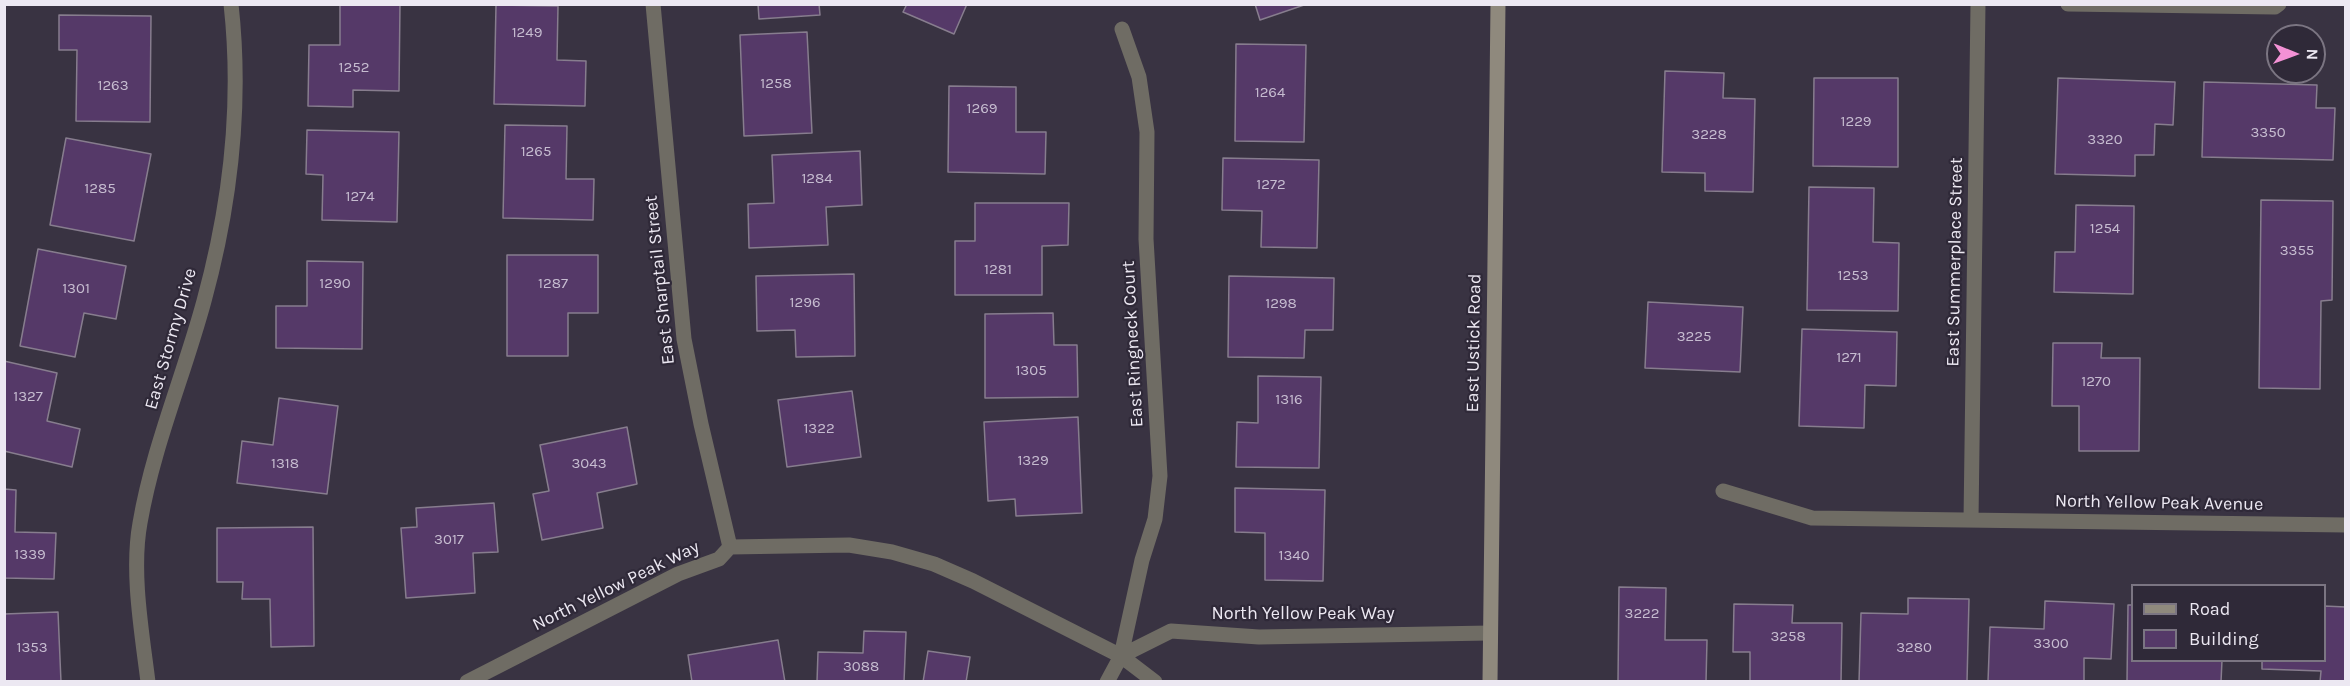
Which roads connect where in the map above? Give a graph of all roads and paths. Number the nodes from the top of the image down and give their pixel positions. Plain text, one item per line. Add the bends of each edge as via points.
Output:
1 (231, 4) edge
2 (653, 4) edge
3 (1498, 4) edge
4 (1978, 4) edge
5 (2068, 4) edge
6 (2279, 4) edge
7 (1122, 29) dead end
8 (1723, 491) dead end
9 (1971, 520) junction
10 (2346, 525) edge
11 (730, 547) junction
12 (1490, 633) junction
13 (1121, 656) junction
14 (148, 681) edge
15 (467, 681) edge
16 (1107, 681) edge
17 (1155, 681) edge
18 (1490, 681) edge

1 - 14 street, East Stormy Drive via 235,96 230,165 217,248 148,482 139,526 137,584
2 - 11 street, East Sharptail Street via 684,339
3 - 12 main road, East Ustick Road
4 - 9 street, East Summerplace Street
5 - 6 street
7 - 13 street, East Ringneck Court via 1138,77 1148,132 1146,240 1160,476 1155,519
8 - 9 street, North Yellow Peak Avenue via 1812,518
9 - 10 street, North Yellow Peak Avenue
11 - 13 street via 849,545 892,552 973,581
11 - 15 street, North Yellow Peak Way via 719,559 678,574
12 - 13 street, North Yellow Peak Way via 1259,636 1171,631
12 - 18 main road, East Ustick Road
13 - 16 street, East Ringneck Court
13 - 17 street

